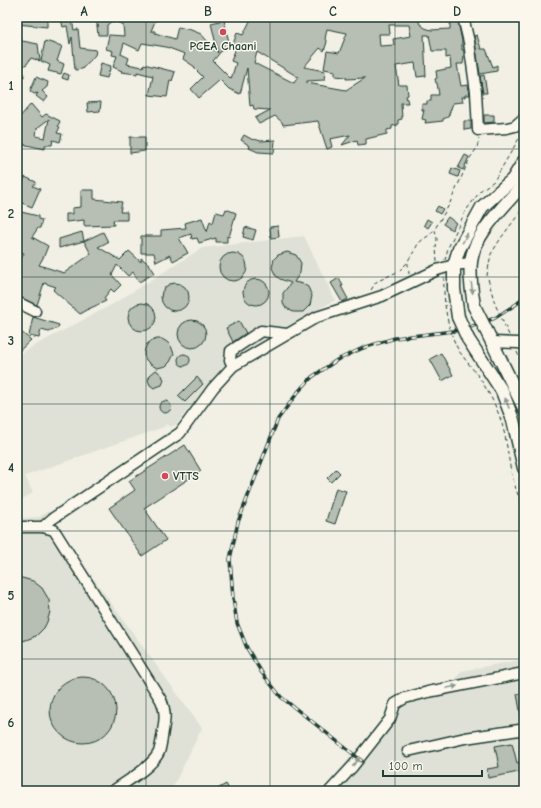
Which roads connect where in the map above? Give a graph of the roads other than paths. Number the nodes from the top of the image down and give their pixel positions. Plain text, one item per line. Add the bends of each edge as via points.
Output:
1 (463, 17) edge
2 (524, 118) edge
3 (524, 161) edge
4 (524, 183) edge
5 (471, 263) junction
6 (454, 265) junction
7 (17, 302) edge
8 (35, 311) dead end
9 (286, 334) junction
10 (490, 337) junction
11 (524, 344) edge
12 (233, 366) junction
13 (524, 408) edge
14 (524, 468) edge
15 (17, 527) edge
16 (43, 527) junction
17 (524, 672) edge
18 (524, 730) edge
19 (408, 751) dead end
20 (113, 791) edge
21 (330, 791) edge

1 - 2 street via 475,87 478,130 512,127
6 -> 3 main road via 459,249 482,206 514,179
4 - 5 main road via 481,236
5 - 6 street
5 -> 10 main road, bridge via 474,306
6 - 9 street via 437,270 382,296 317,317
14 -> 6 main road, bridge via 514,420 502,391 468,339 458,317
7 - 8 street
9 - 12 street
9 - 12 street via 261,331 231,351 230,360
10 - 11 street
10 - 13 main road
12 - 16 street via 213,388 180,433
15 - 16 street
16 - 20 street via 54,530 164,708 165,717 159,752 147,766
21 -> 17 street via 390,719 395,704 428,692
18 - 19 street via 466,738

